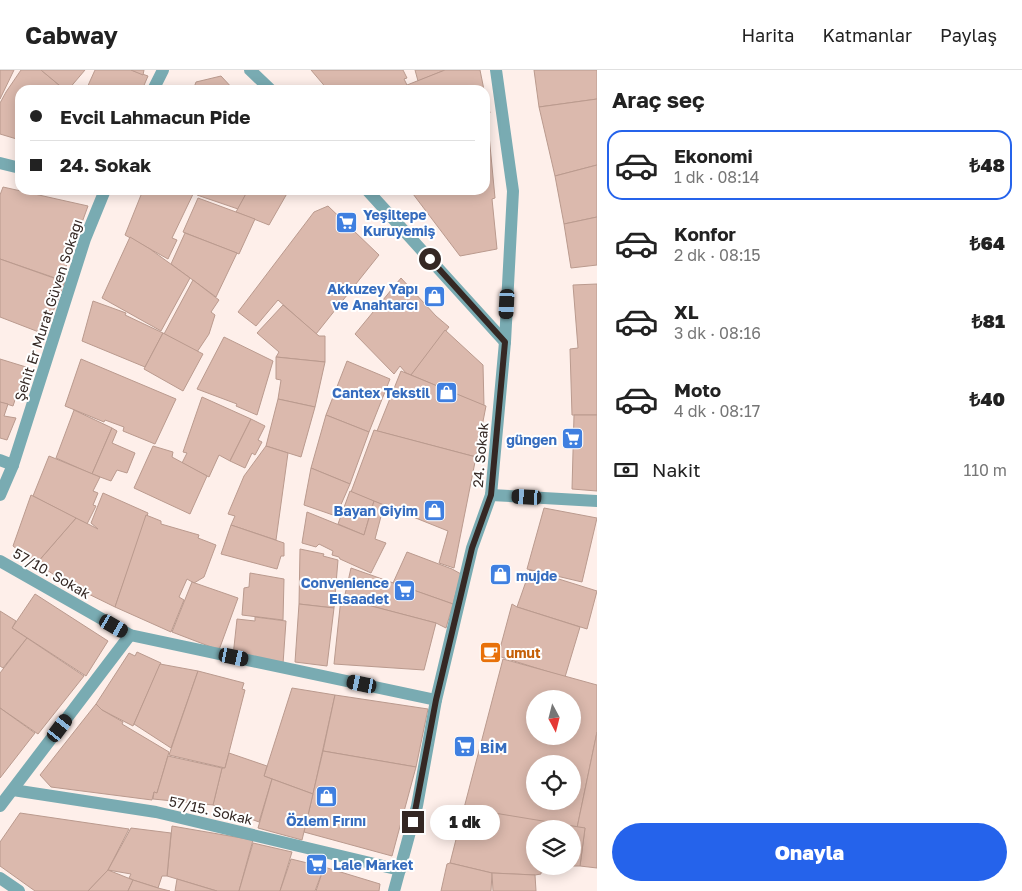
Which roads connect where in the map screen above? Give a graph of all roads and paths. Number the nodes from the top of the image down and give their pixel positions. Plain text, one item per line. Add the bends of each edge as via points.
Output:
1 (162, 70) edge
2 (250, 70) edge
3 (496, 70) edge
4 (155, 85) edge
5 (266, 85) edge
6 (0, 163) edge
7 (15, 167) edge
8 (102, 195) edge
9 (372, 195) edge
10 (505, 342) junction
11 (0, 460) edge
12 (13, 465) junction
13 (491, 495) junction
14 (0, 496) edge
15 (597, 500) edge
16 (0, 561) edge
17 (130, 636) junction
18 (436, 700) junction
19 (13, 790) junction
20 (0, 806) edge
21 (400, 870) junction
22 (0, 878) edge
23 (19, 891) edge
24 (394, 891) edge

1 - 4 street
2 - 5 street
3 - 10 street, 24. Sokak via 513,191
6 - 7 street
8 - 12 street, Şehit Er Murat Güven Sokağı
9 - 10 street
10 - 13 street, 24. Sokak
11 - 12 street
12 - 14 street, Şehit Er Murat Güven Sokağı
13 - 15 street
13 - 18 street, 24. Sokak via 472,548
16 - 17 street, 57/10. Sokak
17 - 18 street, 57/10. Sokak
17 - 19 street
18 - 21 street, 24. Sokak via 417,806
19 - 20 street
19 - 21 street, 57/15. Sokak via 156,812
21 - 24 street, 24. Sokak
22 - 23 street

